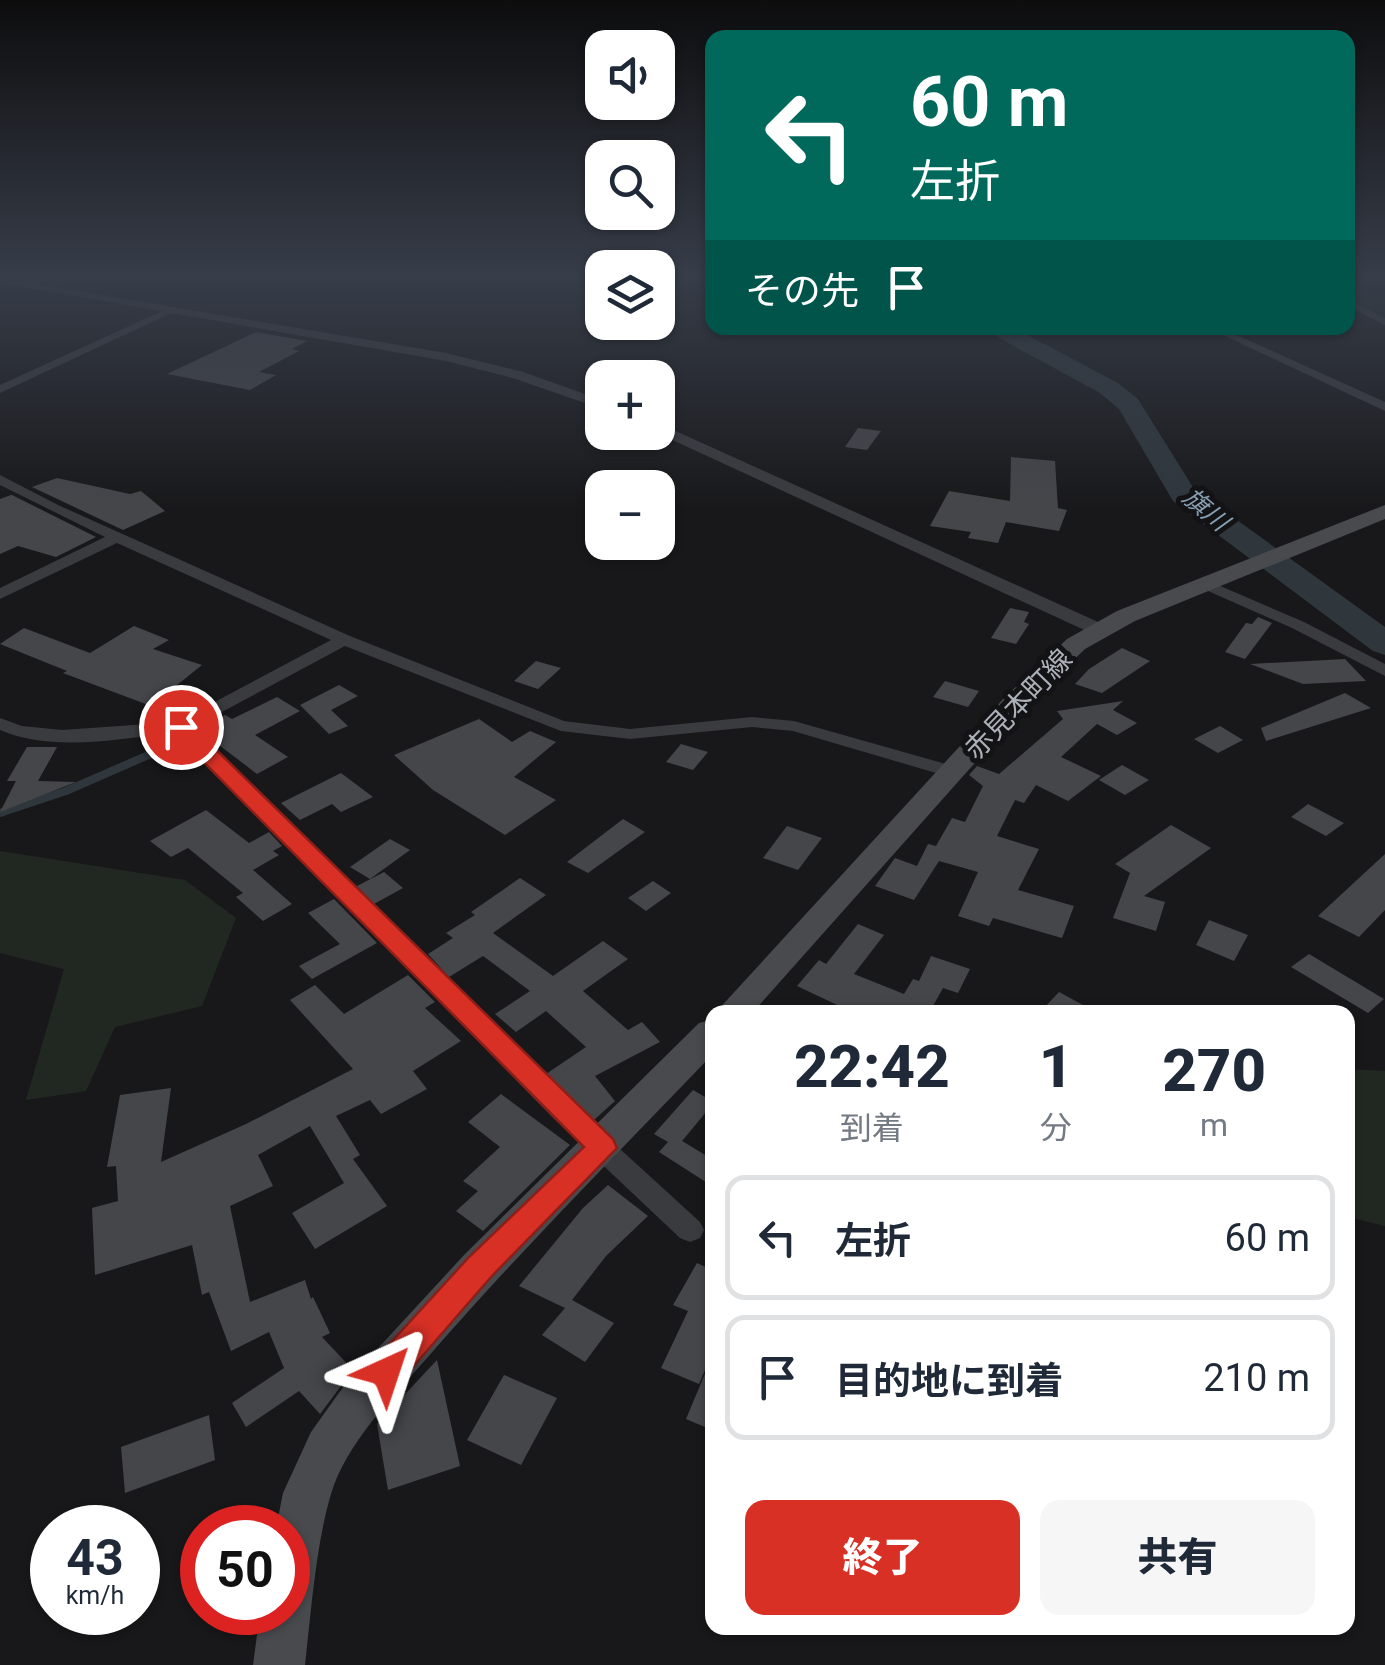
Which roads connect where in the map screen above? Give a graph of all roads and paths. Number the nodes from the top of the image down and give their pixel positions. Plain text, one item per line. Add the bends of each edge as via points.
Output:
1 (73, 356) edge
2 (433, 356) edge
3 (1273, 356) edge
4 (0, 389) edge
5 (585, 399) edge
6 (1385, 407) edge
7 (675, 436) edge
8 (0, 479) edge
9 (1385, 511) edge
10 (119, 536) junction
11 (1211, 581) junction
12 (0, 594) edge
13 (1100, 630) junction
14 (344, 640) junction
15 (1385, 670) edge
16 (0, 723) edge
17 (181, 727) junction
18 (953, 772) junction
19 (739, 1005) edge
20 (705, 1041) edge
21 (603, 1148) junction
22 (690, 1230) dead end
23 (306, 1505) edge
24 (283, 1635) edge
25 (279, 1665) edge

1 - 4 street
2 - 5 street
3 - 6 street
7 - 13 street
8 - 10 street
9 - 11 main road, 赤見本町線
10 - 12 street
10 - 14 street
11 - 13 main road, 赤見本町線
11 - 15 street
13 - 18 main road, 赤見本町線 via 1034,682
14 - 17 street
14 - 18 street via 560,726 630,734 752,722 794,726
16 - 17 street via 14,732 67,734
17 - 21 street
18 - 19 main road, 赤見本町線
20 - 21 main road
21 - 22 street
21 - 23 main road via 480,1267 362,1398 327,1448
24 - 25 main road

